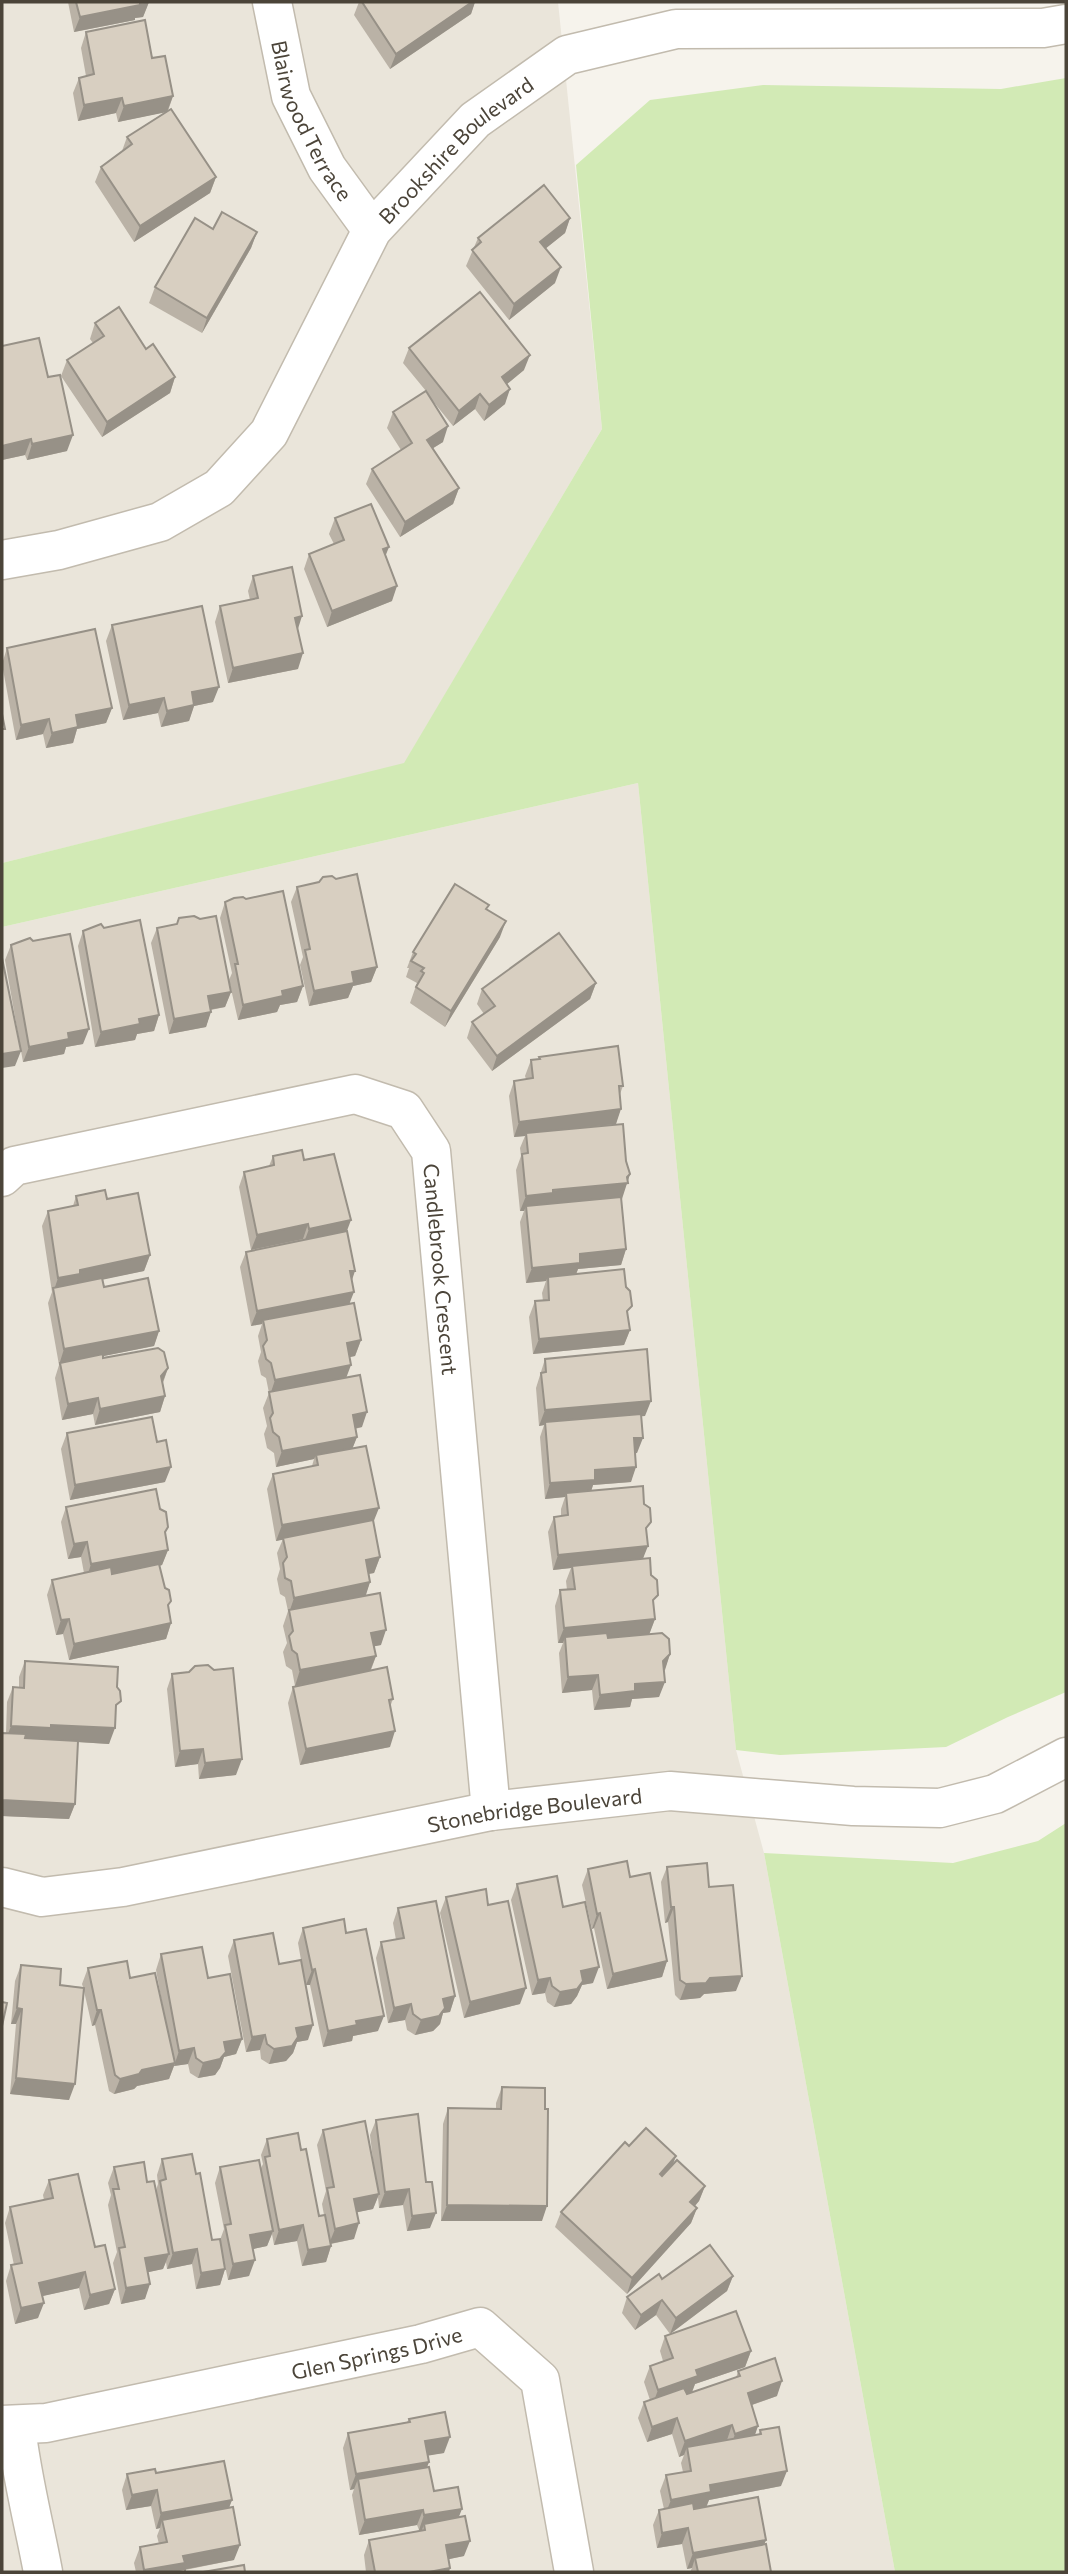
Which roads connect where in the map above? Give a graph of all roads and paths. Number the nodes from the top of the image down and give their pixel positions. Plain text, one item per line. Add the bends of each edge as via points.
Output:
1 (272, 2) edge
2 (1066, 24) edge
3 (372, 230) junction
4 (2, 561) edge
5 (2, 1177) edge
6 (1066, 1757) edge
7 (491, 1811) junction
8 (2, 1887) edge
9 (9, 2425) edge
10 (43, 2572) edge
11 (574, 2572) edge

1 - 3 street, Blairwood Terrace via 291,96 327,168
2 - 3 street, Brookshire Boulevard via 1043,28 676,29 567,55 475,120
3 - 4 street, Brookshire Boulevard via 269,433 219,488 160,522
5 - 7 street, Candlebrook Crescent via 14,1166 355,1094 404,1110 431,1151
6 - 7 street, Stonebridge Boulevard via 995,1794 940,1808 670,1791
7 - 8 street, Stonebridge Boulevard via 123,1887 42,1897
9 - 10 street via 28,2491
9 - 11 street, Glen Springs Drive via 46,2423 480,2327 540,2380

